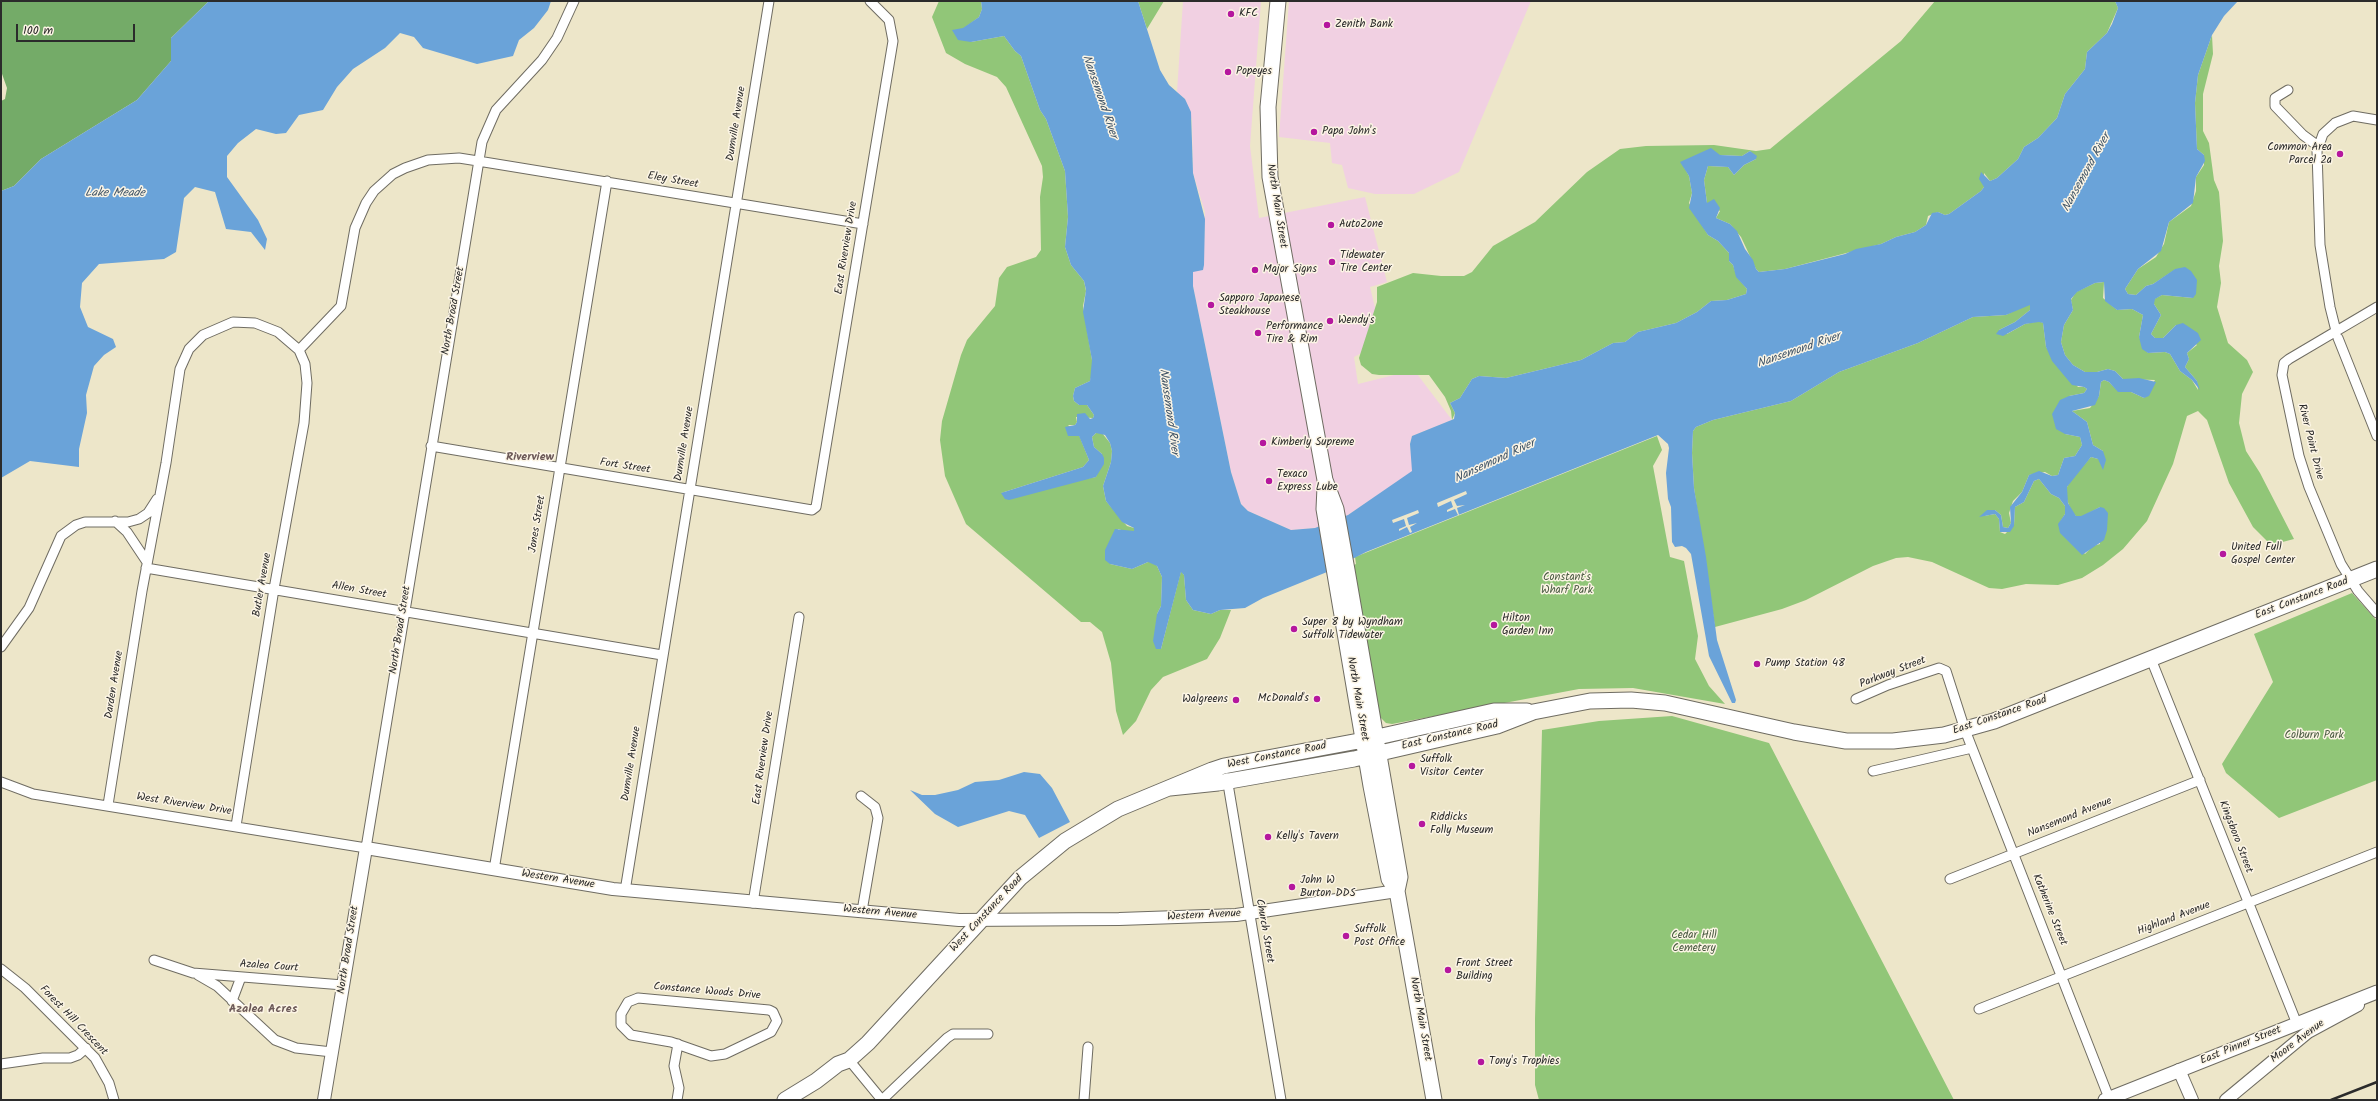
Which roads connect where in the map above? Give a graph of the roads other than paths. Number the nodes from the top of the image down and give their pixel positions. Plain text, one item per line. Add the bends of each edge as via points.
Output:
1 (574, 1) edge
2 (769, 1) edge
3 (870, 1) edge
4 (1278, 1) edge
5 (2288, 90) dead end
6 (2377, 120) edge
7 (2318, 146) junction
8 (478, 161) junction
9 (607, 181) junction
10 (736, 204) junction
11 (864, 224) junction
12 (2377, 307) edge
13 (2337, 334) junction
14 (299, 350) junction
15 (2377, 436) edge
16 (431, 446) junction
17 (559, 469) junction
18 (689, 490) junction
19 (160, 495) junction
20 (816, 507) joint
21 (114, 521) junction
22 (146, 565) junction
23 (2377, 570) edge
24 (2351, 580) junction
25 (274, 589) junction
26 (404, 611) junction
27 (2377, 613) edge
28 (799, 617) dead end
29 (533, 633) junction
30 (1, 647) edge
31 (662, 655) junction
32 (2151, 659) junction
33 (1856, 700) dead end
34 (1533, 712) junction
35 (1965, 730) junction
36 (1370, 739) junction
37 (1972, 748) junction
38 (1372, 754) junction
39 (1224, 766) junction
40 (1873, 771) dead end
41 (2200, 780) junction
42 (1228, 781) junction
43 (1, 782) edge
44 (1170, 788) junction
45 (861, 796) dead end
46 (108, 805) junction
47 (236, 826) junction
48 (366, 848) junction
49 (2377, 852) edge
50 (2014, 854) junction
51 (494, 870) junction
52 (1950, 879) dead end
53 (625, 890) junction
54 (1397, 891) junction
55 (753, 903) junction
56 (2248, 903) junction
57 (862, 911) junction
58 (1249, 914) junction
59 (980, 920) junction
60 (154, 960) dead end
61 (1, 969) edge
62 (193, 973) junction
63 (2062, 976) junction
64 (241, 977) junction
65 (343, 985) junction
66 (2377, 992) edge
67 (2377, 996) edge
68 (232, 1001) junction
69 (1979, 1009) dead end
70 (2296, 1024) junction
71 (988, 1034) dead end
72 (678, 1044) junction
73 (1088, 1047) dead end
74 (86, 1048) junction
75 (332, 1052) junction
76 (849, 1060) junction
77 (1, 1064) edge
78 (2179, 1070) junction
79 (2107, 1099) edge
80 (114, 1100) edge
81 (324, 1100) edge
82 (678, 1100) edge
83 (785, 1100) edge
84 (802, 1100) edge
85 (882, 1100) edge
86 (1084, 1100) edge
87 (1281, 1100) edge
88 (1434, 1100) edge
89 (2192, 1100) edge
90 (2226, 1100) edge

1 - 8 street via 542,60 492,116
2 - 10 street, Dumville Avenue
3 - 11 street, East Riverview Drive via 889,20 893,35
4 - 36 main road, North Main Street via 1268,107 1270,176
5 - 7 street via 2275,98 2275,106 2303,135
6 - 7 street via 2362,117 2343,119 2329,127
7 - 13 street via 2319,239
8 - 9 street, Eley Street
8 - 14 street via 459,158 428,160 405,168 378,187 366,203 355,228 341,306
8 - 16 street, North Broad Street
9 - 10 street, Eley Street
9 - 17 street, Jones Street
10 - 11 street, Eley Street
10 - 18 street, Dumville Avenue
11 - 20 street, East Riverview Drive
12 - 13 street, River Point Drive
13 - 15 street
13 - 24 street, River Point Drive via 2288,359 2282,375 2299,456 2309,487 2335,550
14 - 19 street via 278,332 254,323 233,322 214,329 196,341 184,359
14 - 25 street, Butler Avenue via 307,372 307,400
16 - 17 street, Fort Street
16 - 26 street, North Broad Street
17 - 18 street, Fort Street
17 - 29 street, Jones Street
18 - 20 street, Fort Street via 812,510
18 - 31 street, Dumville Avenue
19 - 21 street via 148,512 139,519 128,522
19 - 22 street, Darden Avenue
21 - 22 street via 127,532
21 - 30 street via 85,522 61,536 28,608
22 - 25 street, Allen Street
22 - 46 street, Darden Avenue
23 - 24 main road, East Constance Road
24 - 27 street, River Point Drive
24 - 32 main road, East Constance Road
25 - 26 street, Allen Street
25 - 47 street, Butler Avenue
26 - 29 street, Allen Street
26 - 48 street, North Broad Street
28 - 55 street, East Riverview Drive
29 - 31 street, Allen Street
29 - 51 street, Jones Street
31 - 53 street, Dumville Avenue
32 - 35 main road, East Constance Road
32 - 41 street, Kingsboro Street
33 - 35 street, Parkway Street via 1909,678 1943,669 1950,681
34 - 35 main road, East Constance Road via 1590,702 1644,701 1687,707 1820,737 1867,742 1919,740
34 - 36 main road, East Constance Road via 1494,711
34 - 38 main road, East Constance Road via 1497,726
35 - 37 street, Katherine Street
36 - 38 main road, North Main Street
36 - 39 main road, West Constance Road
37 - 40 street
37 - 50 street, Katherine Street
38 - 42 main road, West Constance Road
38 - 54 main road, North Main Street via 1400,877
39 - 42 street, Church Street
39 - 44 main road, West Constance Road
41 - 50 street, Nansemond Avenue
41 - 56 street, Kingsboro Street
42 - 44 main road, West Constance Road
42 - 58 street, Church Street
43 - 46 street, West Riverview Drive via 33,794
44 - 59 main road, West Constance Road via 1118,810 1065,841 1020,878
45 - 57 street via 875,807 878,818
46 - 47 street, West Riverview Drive
47 - 48 street, West Riverview Drive
48 - 51 street, Western Avenue
48 - 65 street, North Broad Street
49 - 56 street, Highland Avenue
50 - 52 street, Nansemond Avenue
50 - 63 street, Katherine Street
51 - 53 street, Western Avenue
53 - 55 street, Western Avenue
54 - 58 street, Western Avenue
54 - 88 main road, North Main Street
55 - 57 street, Western Avenue
56 - 63 street, Highland Avenue
56 - 70 street, Kingsboro Street
57 - 59 street, Western Avenue
58 - 59 street, Western Avenue via 1119,919
58 - 87 street, Church Street
59 - 76 main road, West Constance Road via 884,1027
60 - 62 street, Azalea Court
61 - 74 street, Forest Hill Crescent via 25,988
62 - 64 street, Azalea Court
62 - 68 street, Azalea Court via 217,986
63 - 69 street, Highland Avenue
63 - 79 street, Katherine Street
64 - 65 street, Azalea Court
64 - 68 street
65 - 75 street, North Broad Street
66 - 70 main road, East Pinner Street
67 - 90 street, Moore Avenue via 2308,1032
68 - 75 street, Azalea Court via 275,1040 296,1048
70 - 78 main road, East Pinner Street
71 - 85 street via 953,1034
72 - 72 street, Constance Woods Drive via 631,1036 625,1031 620,1020 623,1008 628,1002 638,998 769,1010 776,1016 776,1026 771,1032 725,1054 711,1056
72 - 82 street via 674,1066
73 - 86 street
74 - 77 street via 78,1056 70,1058 43,1058
74 - 80 street, Forest Hill Crescent via 102,1068
75 - 81 street, North Broad Street
76 - 83 main road, West Constance Road via 838,1064
76 - 84 main road, West Constance Road via 845,1069
76 - 85 street
78 - 79 main road, East Pinner Street
78 - 89 street

